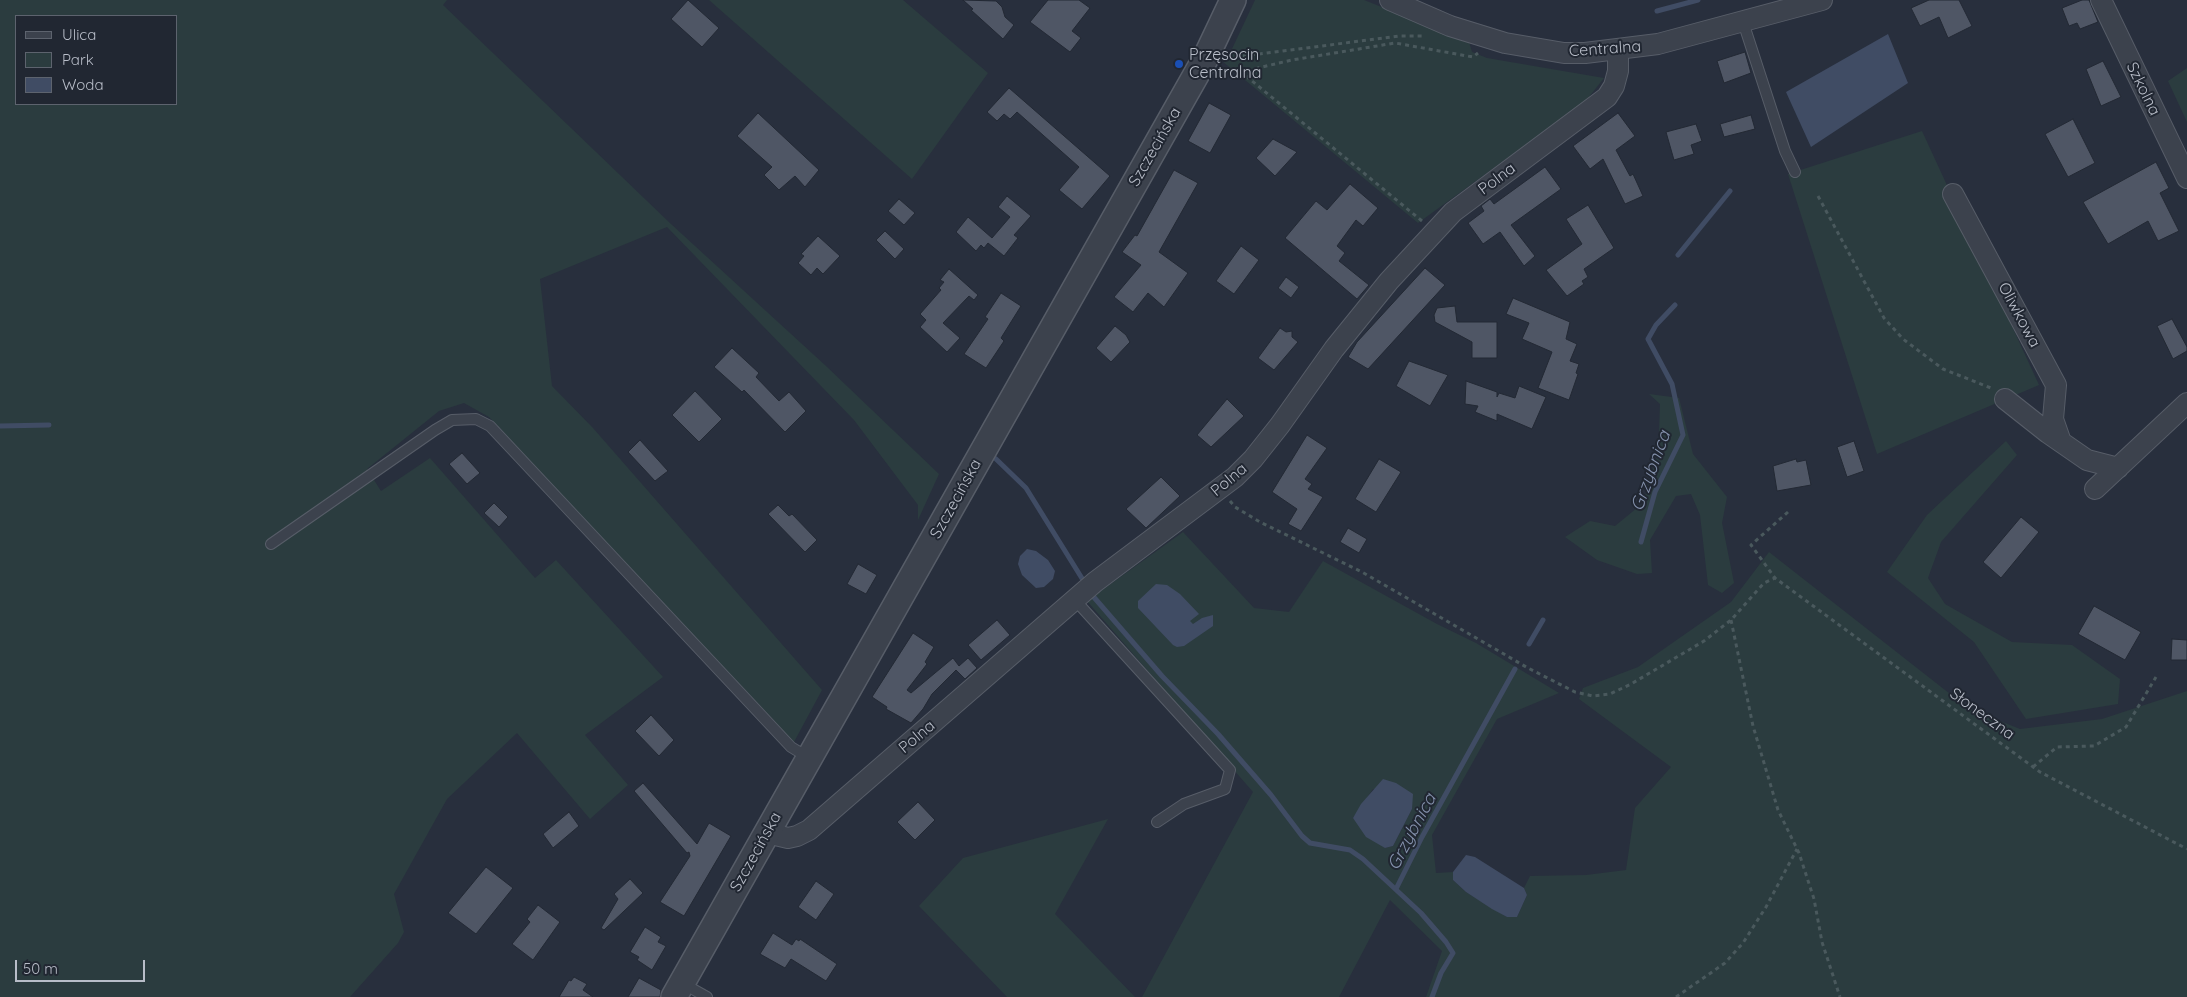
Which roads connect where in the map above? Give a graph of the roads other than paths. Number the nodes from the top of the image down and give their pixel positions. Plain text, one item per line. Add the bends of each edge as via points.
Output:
1 (1234, 0) edge
2 (1390, 0) edge
3 (1822, 0) edge
4 (2101, 0) edge
5 (1743, 22) junction
6 (1618, 50) junction
7 (1795, 172) dead end
8 (2187, 178) edge
9 (1953, 194) dead end
10 (2005, 399) road end
11 (2187, 403) edge
12 (2061, 442) junction
13 (2118, 468) junction
14 (2095, 489) dead end
15 (271, 544) dead end
16 (1075, 600) junction
17 (809, 758) junction
18 (1157, 822) dead end
19 (767, 833) junction
20 (678, 990) edge
21 (707, 997) edge

1 - 17 street, Szczecińska via 1205,59
2 - 6 street, Centralna via 1494,40 1564,52
3 - 5 street, Centralna
4 - 8 street, Szkolna
5 - 6 street, Centralna via 1658,44
5 - 7 lane via 1784,151
6 - 16 street, Polna via 1618,71 1607,97 1453,212 1389,281 1253,459
9 - 12 street, Oliwkowa via 2056,385 2053,419
10 - 12 street
11 - 13 street
12 - 13 street via 2088,460
13 - 14 street
15 - 17 lane via 435,430 452,420 476,419 490,426 791,747
16 - 18 lane via 1230,770 1225,789 1184,804
16 - 19 street, Polna via 809,830 788,838
17 - 19 street, Szczecińska
19 - 20 street, Szczecińska
20 - 21 lane

